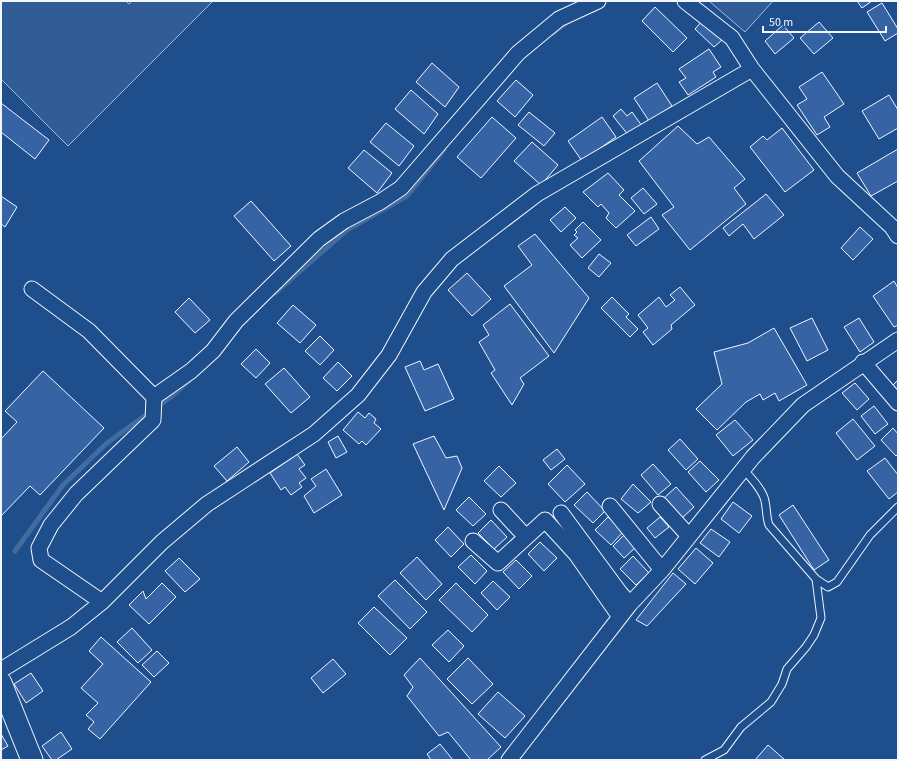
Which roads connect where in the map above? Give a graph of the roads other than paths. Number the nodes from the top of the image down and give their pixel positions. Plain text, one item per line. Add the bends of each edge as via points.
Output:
1 (685, 1) edge
2 (597, 2) edge
3 (752, 69) junction
4 (898, 236) edge
5 (32, 289) dead end
6 (898, 340) edge
7 (863, 362) junction
8 (154, 397) junction
9 (898, 404) edge
10 (744, 470) junction
11 (660, 504) dead end
12 (610, 506) dead end
13 (898, 507) edge
14 (501, 510) dead end
15 (561, 513) dead end
16 (688, 535) junction
17 (526, 537) junction
18 (473, 541) dead end
19 (662, 570) junction
20 (816, 579) junction
21 (102, 602) junction
22 (630, 604) junction
23 (620, 617) junction
24 (1, 670) edge
25 (1, 683) edge
26 (32, 760) edge
27 (509, 760) edge
28 (705, 760) edge

1 - 3 street via 732,38
2 - 8 street via 559,19 518,53 401,188 344,221 319,239 236,321 214,351
3 - 4 street via 837,176 892,227
3 - 21 street via 537,194 452,259 424,292 389,355 358,395 314,434 207,504 162,542
5 - 8 street via 89,331
6 - 7 street
7 - 9 street
7 - 10 street via 802,405
8 - 21 street via 153,420 76,494 51,525 38,548 41,560
10 - 16 street
10 - 20 lane via 754,480 765,500 765,515 769,525
11 - 16 street
12 - 19 street
13 - 20 lane via 870,535 837,582 828,587
14 - 17 street
15 - 22 street
16 - 19 street
17 - 18 street via 498,563
17 - 23 street via 545,520 576,554
19 - 22 street
20 - 28 lane via 821,618 814,636 787,669 782,684 771,702 741,727 724,750
21 - 24 street via 71,627
22 - 23 street
23 - 27 street
25 - 26 street

